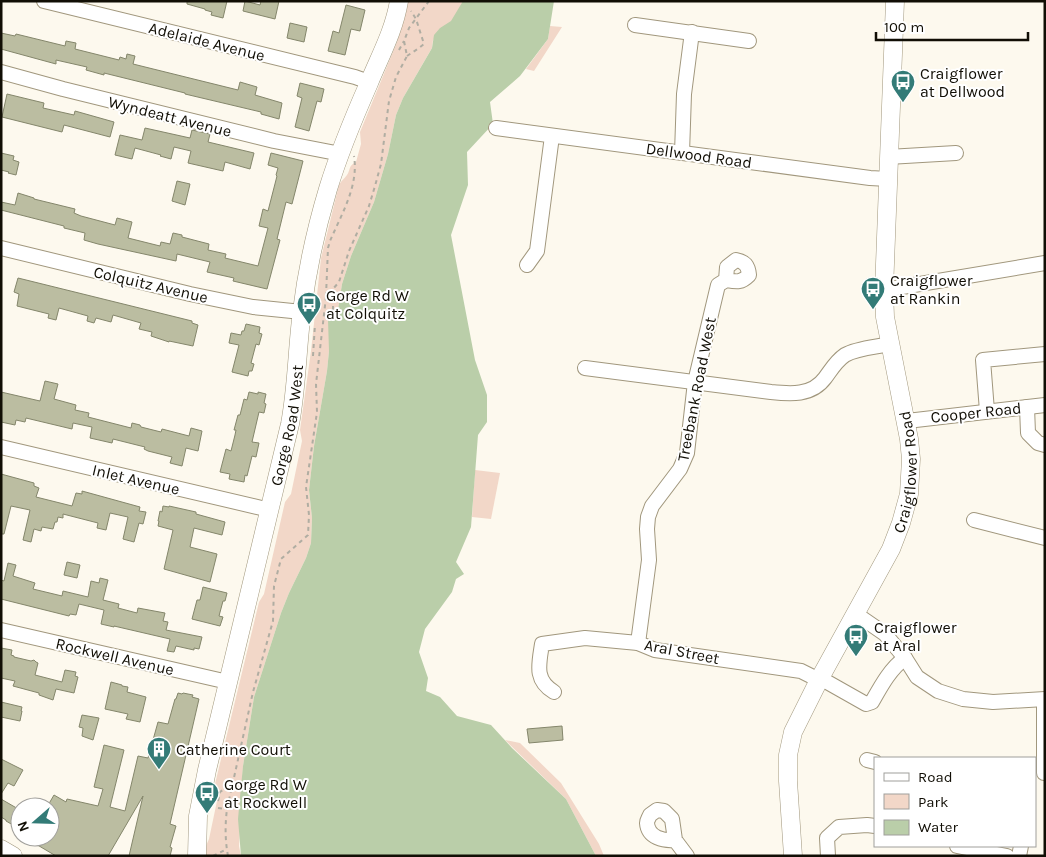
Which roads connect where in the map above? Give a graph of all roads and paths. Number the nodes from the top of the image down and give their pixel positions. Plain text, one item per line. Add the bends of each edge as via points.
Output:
1 (44, 1) edge
2 (429, 1) edge
3 (896, 1) edge
4 (402, 4) edge
5 (416, 19) junction
6 (635, 25) dead end
7 (692, 32) junction
8 (749, 41) dead end
9 (407, 56) junction
10 (1, 72) edge
11 (369, 82) junction
12 (503, 129) dead end
13 (552, 136) junction
14 (682, 153) junction
15 (956, 153) dead end
16 (347, 154) junction
17 (888, 157) junction
18 (888, 179) junction
19 (1, 248) edge
20 (1045, 263) edge
21 (527, 265) dead end
22 (726, 280) dead end
23 (333, 289) junction
24 (884, 290) junction
25 (326, 297) junction
26 (302, 312) junction
27 (333, 318) dead end
28 (890, 344) junction
29 (1045, 354) edge
30 (585, 368) dead end
31 (695, 382) junction
32 (1045, 405) edge
33 (1027, 406) junction
34 (987, 411) junction
35 (906, 421) junction
36 (1045, 445) edge
37 (1, 447) edge
38 (270, 510) junction
39 (974, 520) dead end
40 (1045, 538) edge
41 (856, 614) junction
42 (1, 630) edge
43 (638, 643) junction
44 (905, 658) junction
45 (819, 679) junction
46 (228, 682) junction
47 (554, 692) dead end
48 (1044, 699) edge
49 (1044, 773) edge
50 (234, 782) junction
51 (218, 801) dead end
52 (218, 808) dead end
53 (227, 809) junction
54 (874, 826) edge
55 (676, 840) dead end
56 (963, 847) edge
57 (1, 849) edge
58 (227, 849) junction
59 (13, 856) edge
60 (196, 856) edge
61 (213, 856) edge
62 (228, 856) edge
63 (687, 856) edge
64 (793, 856) edge
65 (828, 856) edge
66 (1007, 856) edge

1 - 11 street, Adelaide Avenue
2 - 5 path
3 - 17 main road, Craigflower Road
4 - 5 path
4 - 11 main road, Gorge Road West
5 - 9 path via 404,41
5 - 9 path via 424,44
6 - 7 street
7 - 8 street
7 - 14 street via 684,94
9 - 23 path via 389,101 381,164 371,199 339,282
10 - 16 street, Wyndeatt Avenue via 264,138
11 - 16 main road, Gorge Road West
12 - 13 street, Dellwood Road
13 - 14 street, Dellwood Road
13 - 21 street via 537,251
14 - 18 street, Dellwood Road
15 - 17 street
16 - 25 path via 355,164 352,187 328,248
16 - 26 main road, Gorge Road West via 329,187 315,236
17 - 18 main road, Craigflower Road
18 - 24 main road, Craigflower Road
19 - 26 street, Colquitz Avenue via 226,302
20 - 24 street
22 - 31 street, Treebank Road West via 718,285
23 - 25 path
23 - 27 path
24 - 28 main road, Craigflower Road
25 - 50 path via 316,384 317,412 306,487 308,535 281,559 274,586 273,621 252,692
26 - 38 main road, Gorge Road West via 293,407
28 - 31 street via 850,353 836,363 822,382 801,393
28 - 35 main road, Craigflower Road
29 - 34 street via 983,360
30 - 31 street
31 - 43 street, Treebank Road West via 685,460 652,506 648,517 649,560
32 - 33 street, Cooper Road
33 - 34 street, Cooper Road
33 - 36 street via 1028,433
34 - 35 street, Cooper Road
35 - 41 main road, Craigflower Road via 911,459 909,494 891,548
37 - 38 street, Inlet Avenue
38 - 46 main road, Gorge Road West
39 - 40 street
41 - 44 street via 885,634
41 - 45 main road, Craigflower Road
42 - 46 street, Rockwell Avenue
43 - 45 street, Aral Street via 654,650 802,671
43 - 47 street, Aral Street via 585,638 542,644 538,670 545,686
44 - 45 street, Aral Street via 896,664 872,702 866,704
44 - 48 street via 917,677 938,691 963,699 993,702
45 - 64 main road, Craigflower Road via 793,732 788,755
46 - 60 main road, Gorge Road West via 200,802
48 - 49 street
50 - 51 path via 220,792
50 - 53 path
52 - 53 path
53 - 58 path
54 - 65 street via 839,827 827,838
55 - 63 street
56 - 66 street
57 - 59 main road
58 - 61 path
58 - 62 path

